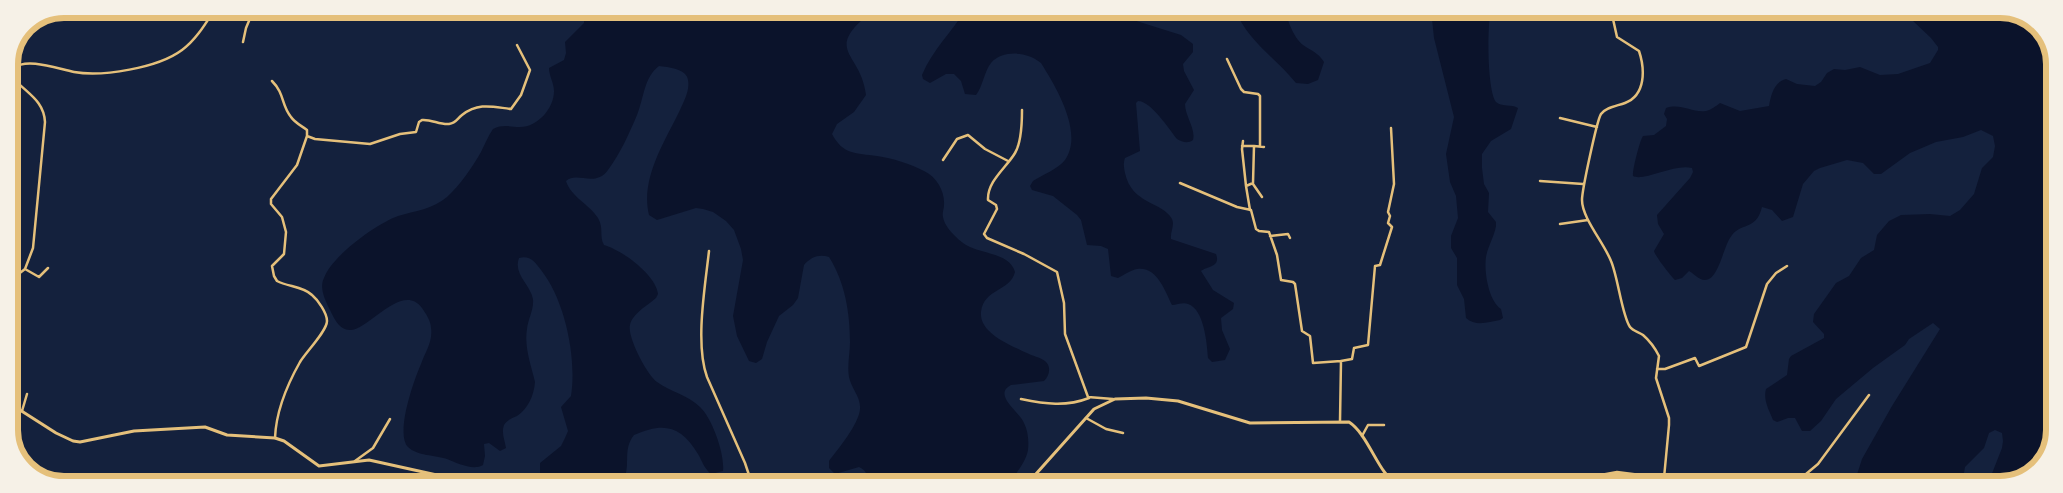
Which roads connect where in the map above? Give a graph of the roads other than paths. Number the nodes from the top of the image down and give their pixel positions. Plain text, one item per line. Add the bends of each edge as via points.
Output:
1 (209, 18) edge
2 (250, 18) edge
3 (1612, 18) edge
4 (243, 42) dead end
5 (518, 45) dead end
6 (1227, 58) dead end
7 (18, 66) edge
8 (272, 81) dead end
9 (18, 83) edge
10 (1022, 110) dead end
11 (1560, 118) dead end
12 (1597, 127) junction
13 (1391, 128) dead end
14 (307, 136) junction
15 (1243, 141) dead end
16 (1242, 146) junction
17 (1254, 146) junction
18 (1260, 146) junction
19 (1264, 147) dead end
20 (943, 160) dead end
21 (1008, 161) junction
22 (1540, 181) dead end
23 (1180, 183) dead end
24 (1252, 184) junction
25 (1583, 184) junction
26 (1246, 186) junction
27 (1262, 197) dead end
28 (1250, 210) junction
29 (1588, 220) junction
30 (1560, 224) dead end
31 (1270, 236) junction
32 (1290, 238) dead end
33 (709, 251) dead end
34 (1786, 266) dead end
35 (48, 268) dead end
36 (25, 269) junction
37 (18, 274) edge
38 (1341, 361) junction
39 (1657, 369) junction
40 (27, 394) dead end
41 (1869, 395) dead end
42 (1089, 398) junction
43 (1021, 399) dead end
44 (1115, 399) junction
45 (18, 409) edge
46 (22, 411) junction
47 (1086, 418) junction
48 (390, 419) dead end
49 (1340, 421) junction
50 (1384, 425) dead end
51 (1123, 433) dead end
52 (1362, 436) junction
53 (275, 438) junction
54 (354, 462) junction
55 (1603, 475) joint
56 (442, 476) edge
57 (749, 476) edge
58 (1034, 476) edge
59 (1388, 476) edge
60 (1597, 476) edge
61 (1651, 476) edge
62 (1664, 476) edge
63 (1804, 476) edge

1 - 7 street via 182,50 158,62 92,73 38,64
2 - 4 street
3 - 12 street via 1616,37 1639,51 1642,76 1636,97 1605,110
5 - 14 street via 530,70 521,95 511,109 481,106 448,124 422,120 416,132 372,143
6 - 18 street via 1241,89 1260,96
8 - 14 street via 282,93 291,118 308,130
9 - 36 street via 39,103 45,115 36,235
10 - 21 street via 1016,149
11 - 12 street
12 - 25 street
13 - 38 street via 1394,184 1388,223 1392,226 1380,265 1375,266 1368,345 1354,348 1352,359
14 - 53 street via 297,165 271,199 271,204 282,217 286,237 284,254 272,268 277,281 311,293 327,320 300,362 282,401
15 - 16 street
16 - 17 street
16 - 26 street
17 - 18 street
17 - 24 street
18 - 19 street
20 - 21 street via 957,140 968,135
21 - 42 street via 988,194 988,200 995,203 997,209 984,234 1057,272 1064,303 1065,334
22 - 25 street
23 - 28 street
24 - 26 street
24 - 27 street
25 - 29 street via 1582,201
26 - 28 street
28 - 31 street via 1256,229 1269,232
29 - 30 street
29 - 39 street via 1612,262 1630,326 1650,342 1659,356
31 - 32 street via 1288,234
31 - 38 street via 1281,280 1295,284 1302,331 1310,336 1313,363
33 - 57 street via 702,314 704,365
34 - 39 street via 1767,284 1746,347 1699,366 1695,358
35 - 36 street via 39,277
36 - 37 street
38 - 49 street
39 - 62 street via 1659,390 1669,421
40 - 46 street
41 - 63 street via 1818,464
42 - 43 street via 1061,405
42 - 44 street
44 - 47 main road
44 - 49 main road via 1178,401 1250,423
45 - 46 main road
46 - 53 main road via 56,434 80,442 134,430 197,427 234,436
47 - 51 street via 1106,429
47 - 58 main road
48 - 54 street via 376,444
49 - 52 main road via 1352,424
50 - 52 street via 1368,425
52 - 59 main road
53 - 54 main road via 319,466
54 - 56 main road via 375,461
55 - 60 street
55 - 61 street via 1626,472

